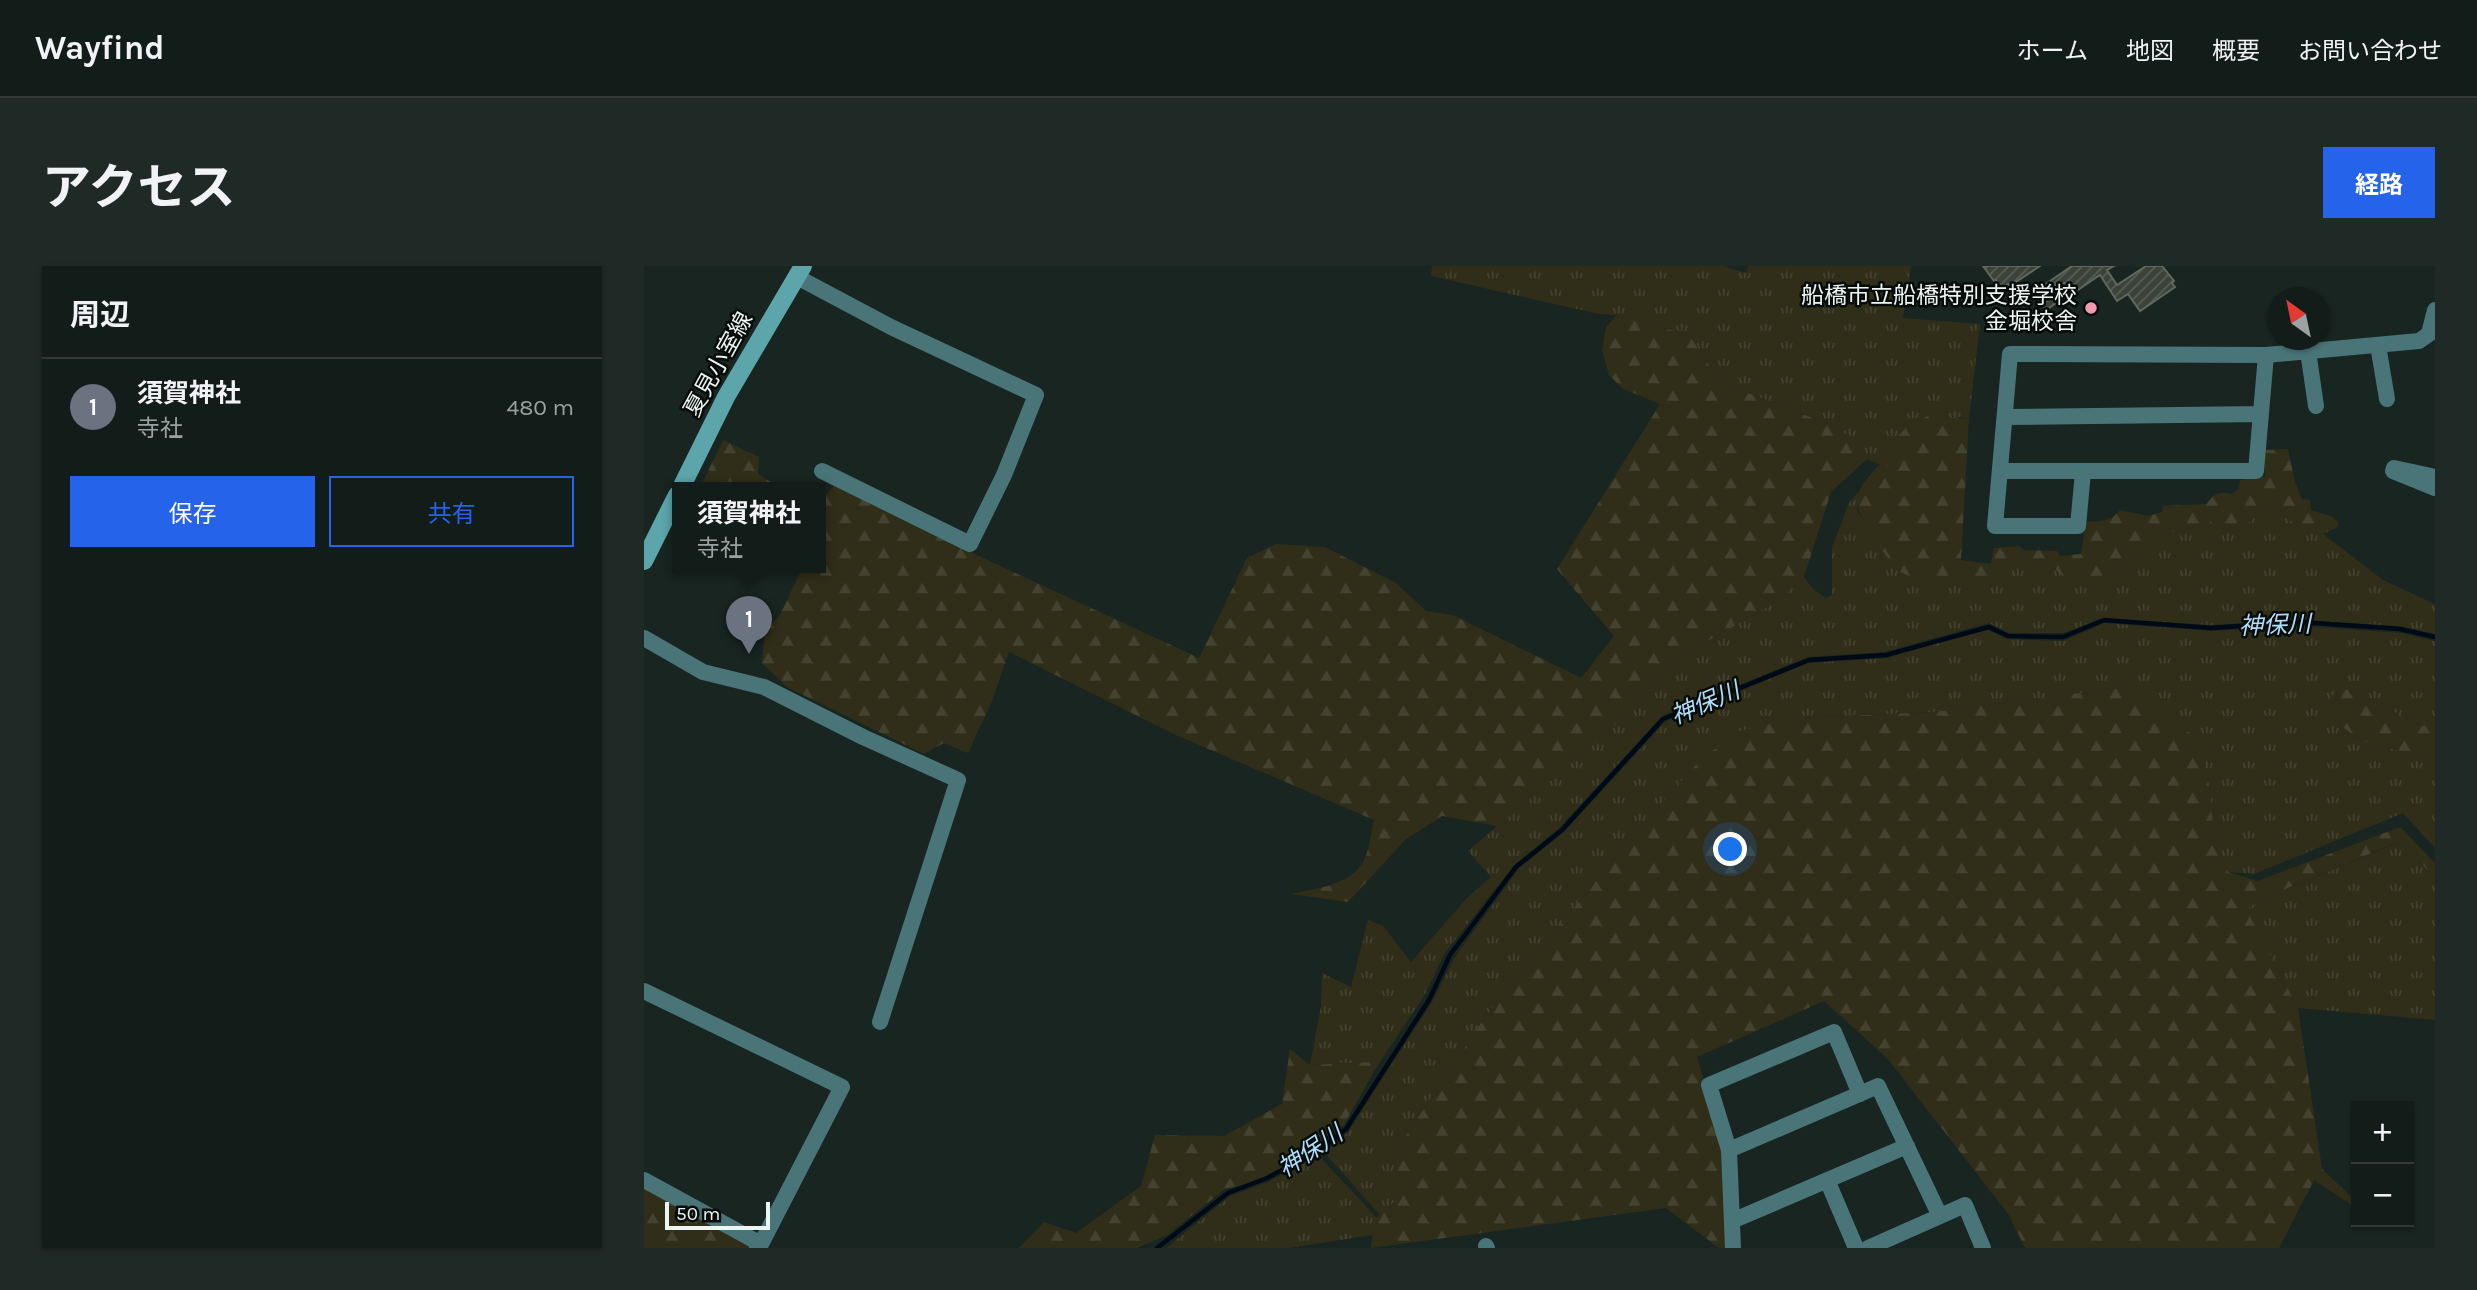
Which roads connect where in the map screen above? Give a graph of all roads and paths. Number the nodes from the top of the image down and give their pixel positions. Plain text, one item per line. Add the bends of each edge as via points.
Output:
1 (800, 271) edge
2 (2435, 310) edge
3 (2378, 345) junction
4 (2308, 351) junction
5 (2266, 355) junction
6 (2387, 400) dead end
7 (2316, 406) dead end
8 (2261, 414) junction
9 (2005, 417) junction
10 (822, 471) dead end
11 (2000, 471) junction
12 (2083, 472) junction
13 (2435, 477) edge
14 (684, 482) edge
15 (2435, 488) edge
16 (672, 505) edge
17 (644, 561) edge
18 (644, 638) edge
19 (644, 991) edge
20 (880, 1022) dead end
21 (1860, 1094) junction
22 (1907, 1146) junction
23 (1729, 1150) junction
24 (644, 1180) edge
25 (1827, 1180) junction
26 (1940, 1216) junction
27 (1732, 1221) junction
28 (759, 1246) edge
29 (1733, 1248) edge
30 (1857, 1248) edge
31 (1868, 1248) edge
32 (1983, 1248) edge

1 - 10 street via 891,327 1036,395 970,544
1 - 14 main road, 夏見小室線 via 726,397
2 - 3 street via 2429,334 2419,341
3 - 4 street
3 - 6 street
4 - 5 street
4 - 7 street
5 - 8 street
5 - 9 street via 2011,354
8 - 9 street
8 - 12 street via 2256,471
9 - 11 street
11 - 12 street
11 - 12 street via 1995,526 2078,526
13 - 15 street via 2393,471
16 - 17 main road
18 - 20 street via 703,672 764,687 958,780
19 - 28 street via 842,1087
21 - 22 street via 1878,1086
21 - 23 street
21 - 23 street via 1835,1032 1709,1085
22 - 25 street
22 - 26 street
23 - 27 street
24 - 28 street
25 - 27 street
25 - 30 street
26 - 31 street
26 - 32 street via 1965,1205
27 - 29 street

